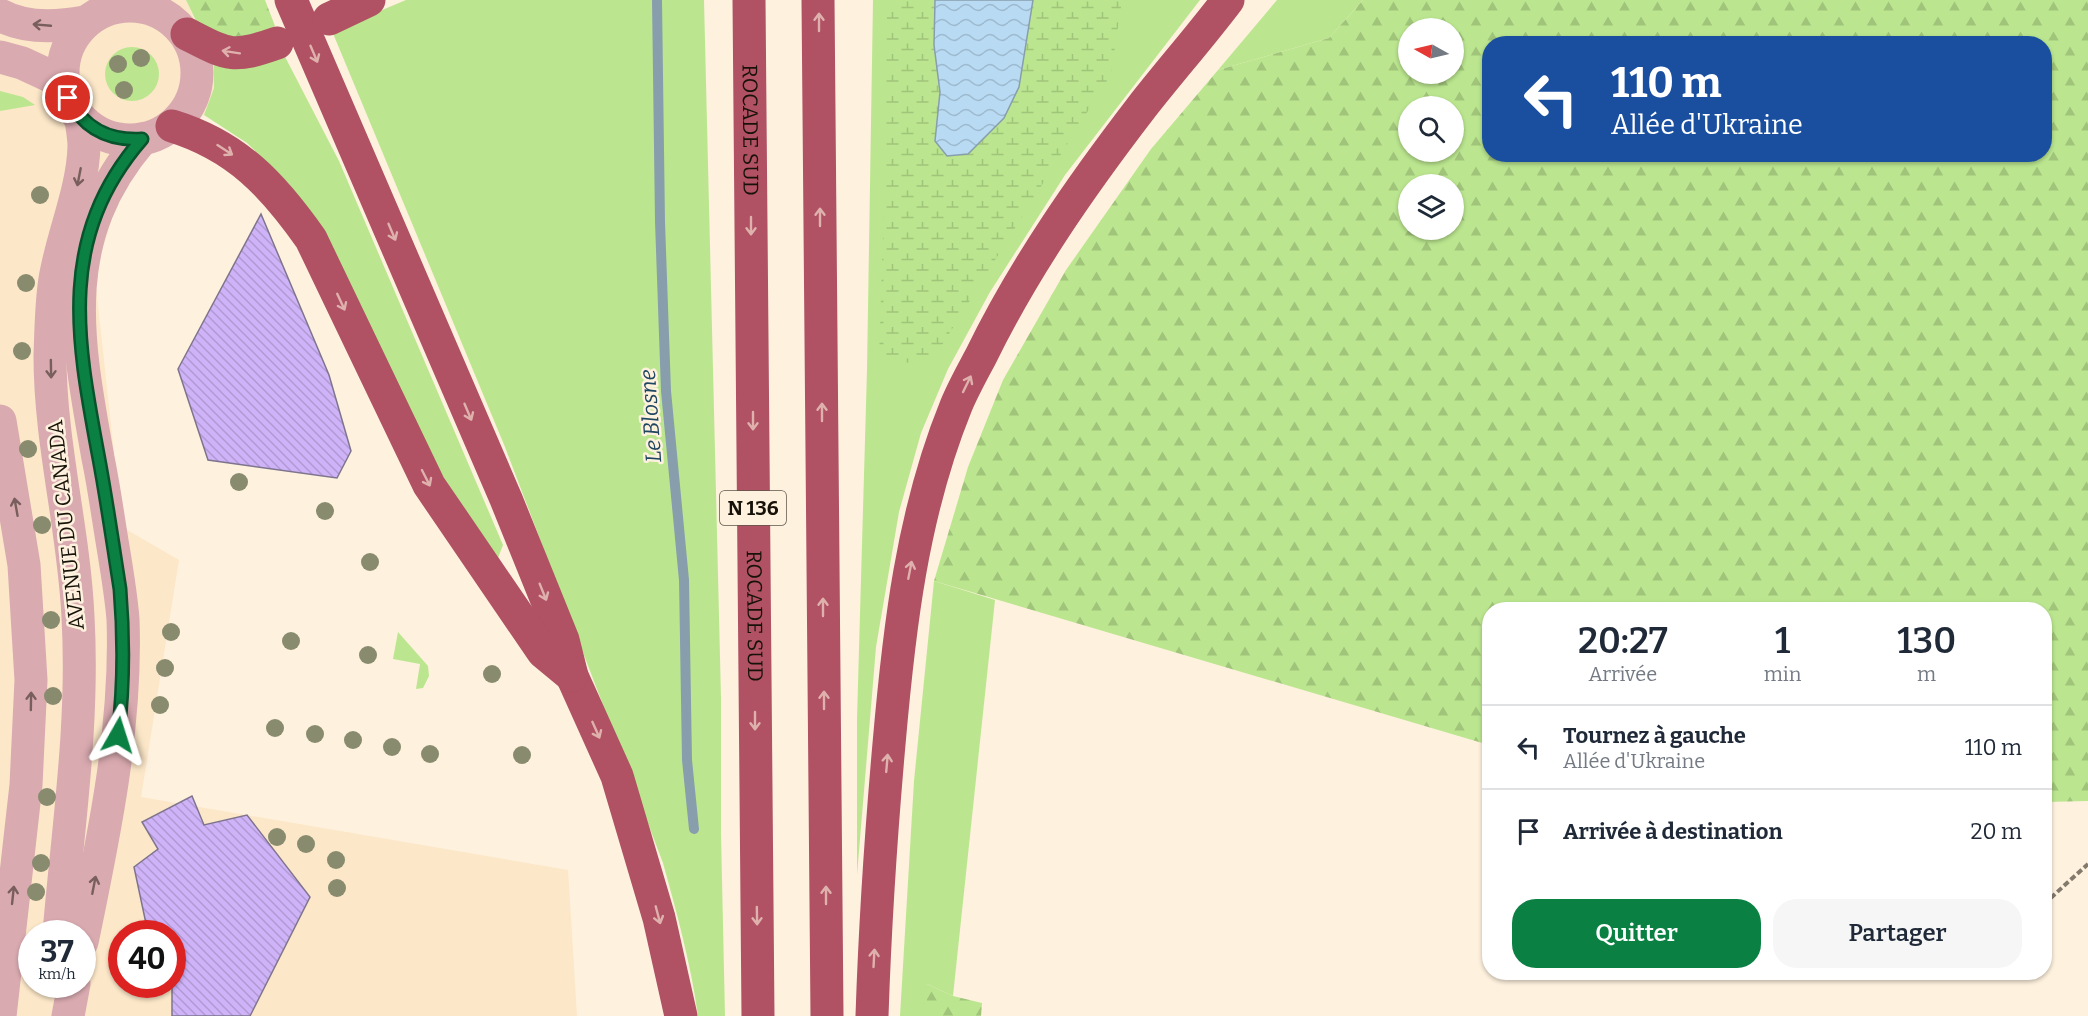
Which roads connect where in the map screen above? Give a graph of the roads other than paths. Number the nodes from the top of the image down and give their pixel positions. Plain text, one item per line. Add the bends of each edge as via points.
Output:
1 (291, 0) edge
2 (369, 0) edge
3 (749, 0) edge
4 (818, 0) edge
5 (1228, 0) edge
6 (101, 10) edge
7 (0, 15) edge
8 (175, 18) edge
9 (329, 19) dead end
10 (277, 43) dead end
11 (0, 57) edge
12 (63, 82) junction
13 (81, 119) junction
14 (172, 126) junction
15 (142, 139) junction
16 (0, 422) edge
17 (573, 676) junction
18 (60, 920) edge
19 (86, 920) edge
20 (53, 998) edge
21 (71, 998) edge
22 (0, 1016) edge
23 (52, 1016) edge
24 (68, 1016) edge
25 (681, 1016) edge
26 (758, 1016) edge
27 (827, 1016) edge
28 (872, 1016) edge

1 -> 17 highway via 510,510 563,639
2 - 9 highway
3 -> 26 highway, ROCADE SUD / N 136
27 -> 4 highway
28 -> 5 highway via 896,664 918,528 940,450 957,404 990,337 1041,251 1140,109
6 -> 7 street via 59,26
6 - 8 street via 140,6
6 - 12 street via 74,36 66,51
10 -> 8 highway via 247,54 226,53
8 - 14 street via 196,56 198,76 186,112
11 - 12 street
12 - 13 street
13 - 15 street via 109,137
13 -> 18 street, AVENUE DU CANADA via 84,146 80,177 55,278 50,353 55,433 79,639 77,756
14 - 15 street
14 -> 17 highway via 224,148 286,202 311,239 429,485 543,652
19 -> 15 street, AVENUE DU CANADA via 116,754 123,644 120,589 81,357 78,306 95,217 108,187
22 -> 16 street via 26,785 31,680 24,565
17 -> 25 highway via 616,776 659,918
20 - 23 street
21 - 24 street

